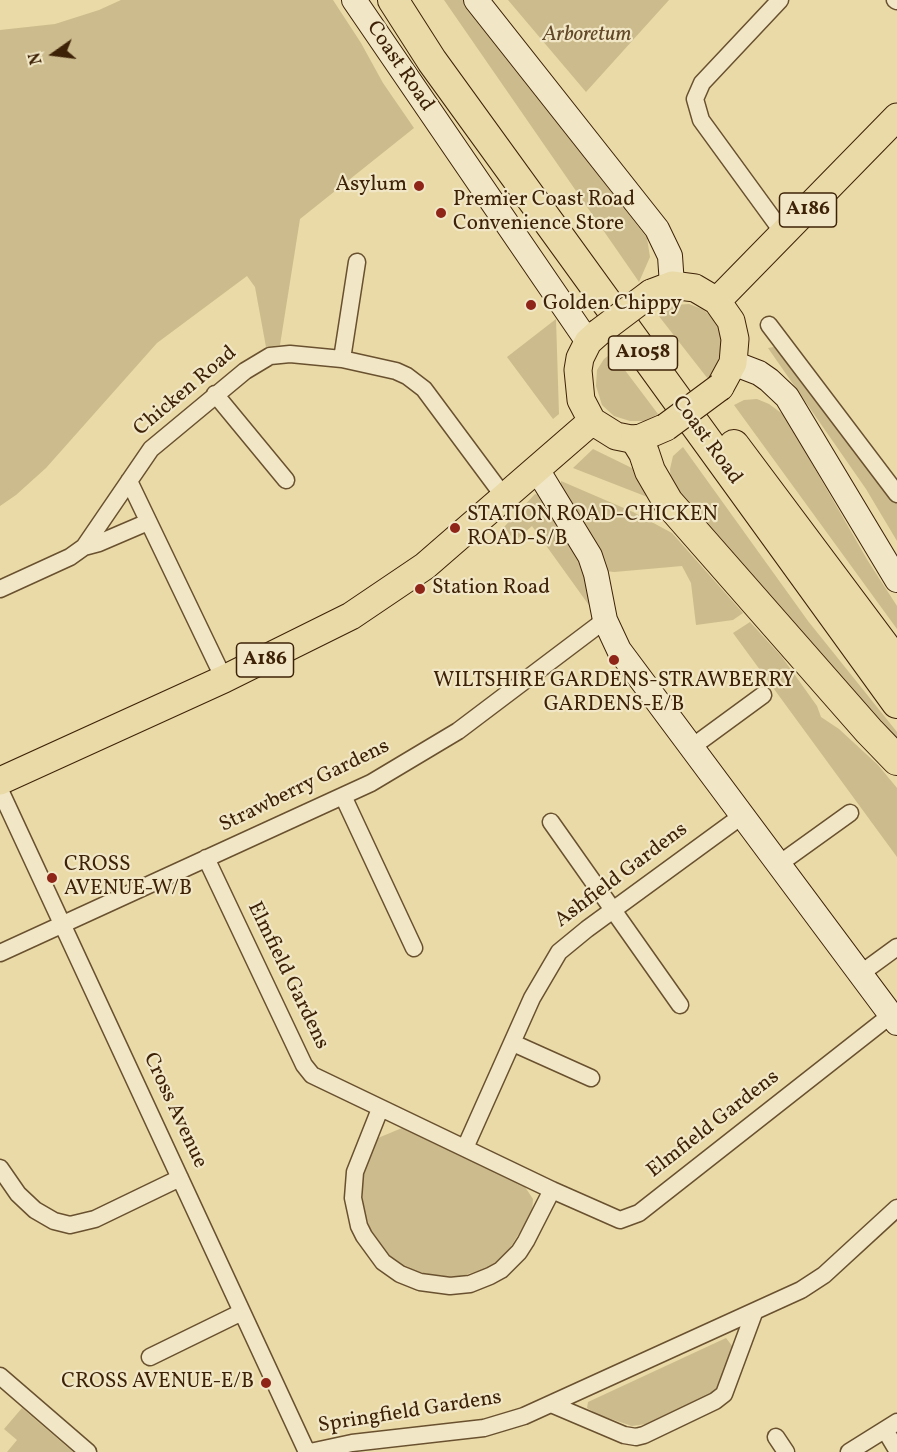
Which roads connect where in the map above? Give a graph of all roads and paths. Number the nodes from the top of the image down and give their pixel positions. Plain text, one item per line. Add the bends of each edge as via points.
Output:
1 (354, 0) edge
2 (393, 0) edge
3 (417, 0) edge
4 (477, 0) edge
5 (780, 0) edge
6 (897, 117) edge
7 (784, 234) junction
8 (357, 262) dead end
9 (662, 289) junction
10 (717, 301) junction
11 (769, 325) dead end
12 (593, 338) junction
13 (342, 359) junction
14 (733, 363) junction
15 (215, 394) junction
16 (592, 421) junction
17 (636, 440) junction
18 (537, 471) junction
19 (286, 480) dead end
20 (129, 481) junction
21 (897, 494) edge
22 (505, 498) junction
23 (148, 522) junction
24 (84, 547) junction
25 (897, 580) edge
26 (0, 589) edge
27 (605, 621) junction
28 (897, 663) edge
29 (224, 679) junction
30 (763, 695) dead end
31 (897, 703) edge
32 (692, 747) junction
33 (897, 760) edge
34 (0, 781) edge
35 (0, 790) edge
36 (344, 796) junction
37 (850, 813) dead end
38 (743, 815) junction
39 (551, 822) dead end
40 (206, 858) junction
41 (778, 864) junction
42 (614, 910) junction
43 (62, 924) junction
44 (897, 947) edge
45 (414, 948) dead end
46 (0, 953) edge
47 (860, 974) junction
48 (680, 1005) dead end
49 (894, 1019) edge
50 (513, 1043) junction
51 (591, 1078) dead end
52 (380, 1109) junction
53 (465, 1148) junction
54 (0, 1168) edge
55 (180, 1178) junction
56 (552, 1190) junction
57 (897, 1208) edge
58 (242, 1312) junction
59 (754, 1313) junction
60 (150, 1358) dead end
61 (0, 1376) edge
62 (551, 1404) junction
63 (891, 1426) edge
64 (776, 1437) dead end
65 (897, 1450) edge
66 (87, 1452) edge
67 (308, 1452) edge
68 (786, 1452) edge
69 (849, 1452) edge

1 - 12 street, Coast Road via 568,311
2 - 31 highway, Coast Road / A1058 via 439,71
3 - 28 highway, Coast Road / A1058 via 447,48 718,423
4 - 9 street via 657,229 670,256
5 - 7 street via 702,83 695,99 701,120
6 - 7 main road, A186
7 - 10 main road, A186
8 - 13 street
9 - 10 main road via 695,288
9 - 12 main road, bridge
10 - 14 main road via 731,321 735,339
11 - 21 street
12 - 16 main road via 580,358 578,370 581,400
13 - 15 street, Chicken Road via 270,356
13 - 22 street, Chicken Road via 396,371 416,382
14 - 17 main road, bridge via 720,387 666,427
14 - 25 street via 759,373 787,397
15 - 19 street
15 - 20 street, Chicken Road via 151,449
16 - 17 main road via 616,436
16 - 18 main road, A186
17 - 33 highway via 668,502
18 - 22 main road, A186
18 - 27 street via 590,556
20 - 23 street
20 - 24 street, Chicken Road
22 - 29 main road, A186 via 425,566 351,616
23 - 24 street
23 - 29 street
24 - 26 street, Chicken Road
27 - 32 street via 619,650
27 - 36 street, Strawberry Gardens via 458,731
29 - 34 main road, A186
30 - 32 street
32 - 38 street
35 - 43 street, Cross Avenue
36 - 40 street, Strawberry Gardens
36 - 45 street
37 - 41 street
38 - 41 street
38 - 42 street, Ashfield Gardens
39 - 42 street
40 - 43 street, Strawberry Gardens
40 - 52 street, Elmfield Gardens via 309,1071 321,1081
41 - 47 street
42 - 48 street
42 - 50 street, Ashfield Gardens via 559,952 539,984
43 - 46 street, Strawberry Gardens
43 - 55 street, Cross Avenue
44 - 47 street
47 - 49 street
49 - 56 street, Elmfield Gardens via 632,1217 612,1218
50 - 51 street
50 - 53 street, Ashfield Gardens
52 - 53 street, Elmfield Gardens
52 - 56 street via 355,1172 353,1198 364,1236 383,1262 400,1274 420,1282 450,1286 490,1276 523,1247
53 - 56 street, Elmfield Gardens
54 - 55 street via 35,1210 70,1225 89,1221
55 - 58 street, Cross Avenue
57 - 59 street, Springfield Gardens via 824,1275
58 - 60 street
58 - 67 street, Cross Avenue
59 - 62 street, Springfield Gardens
59 - 62 street via 724,1394 644,1435 624,1435
61 - 66 street
62 - 67 street, Springfield Gardens via 484,1428
63 - 65 street
63 - 69 street
64 - 68 street

